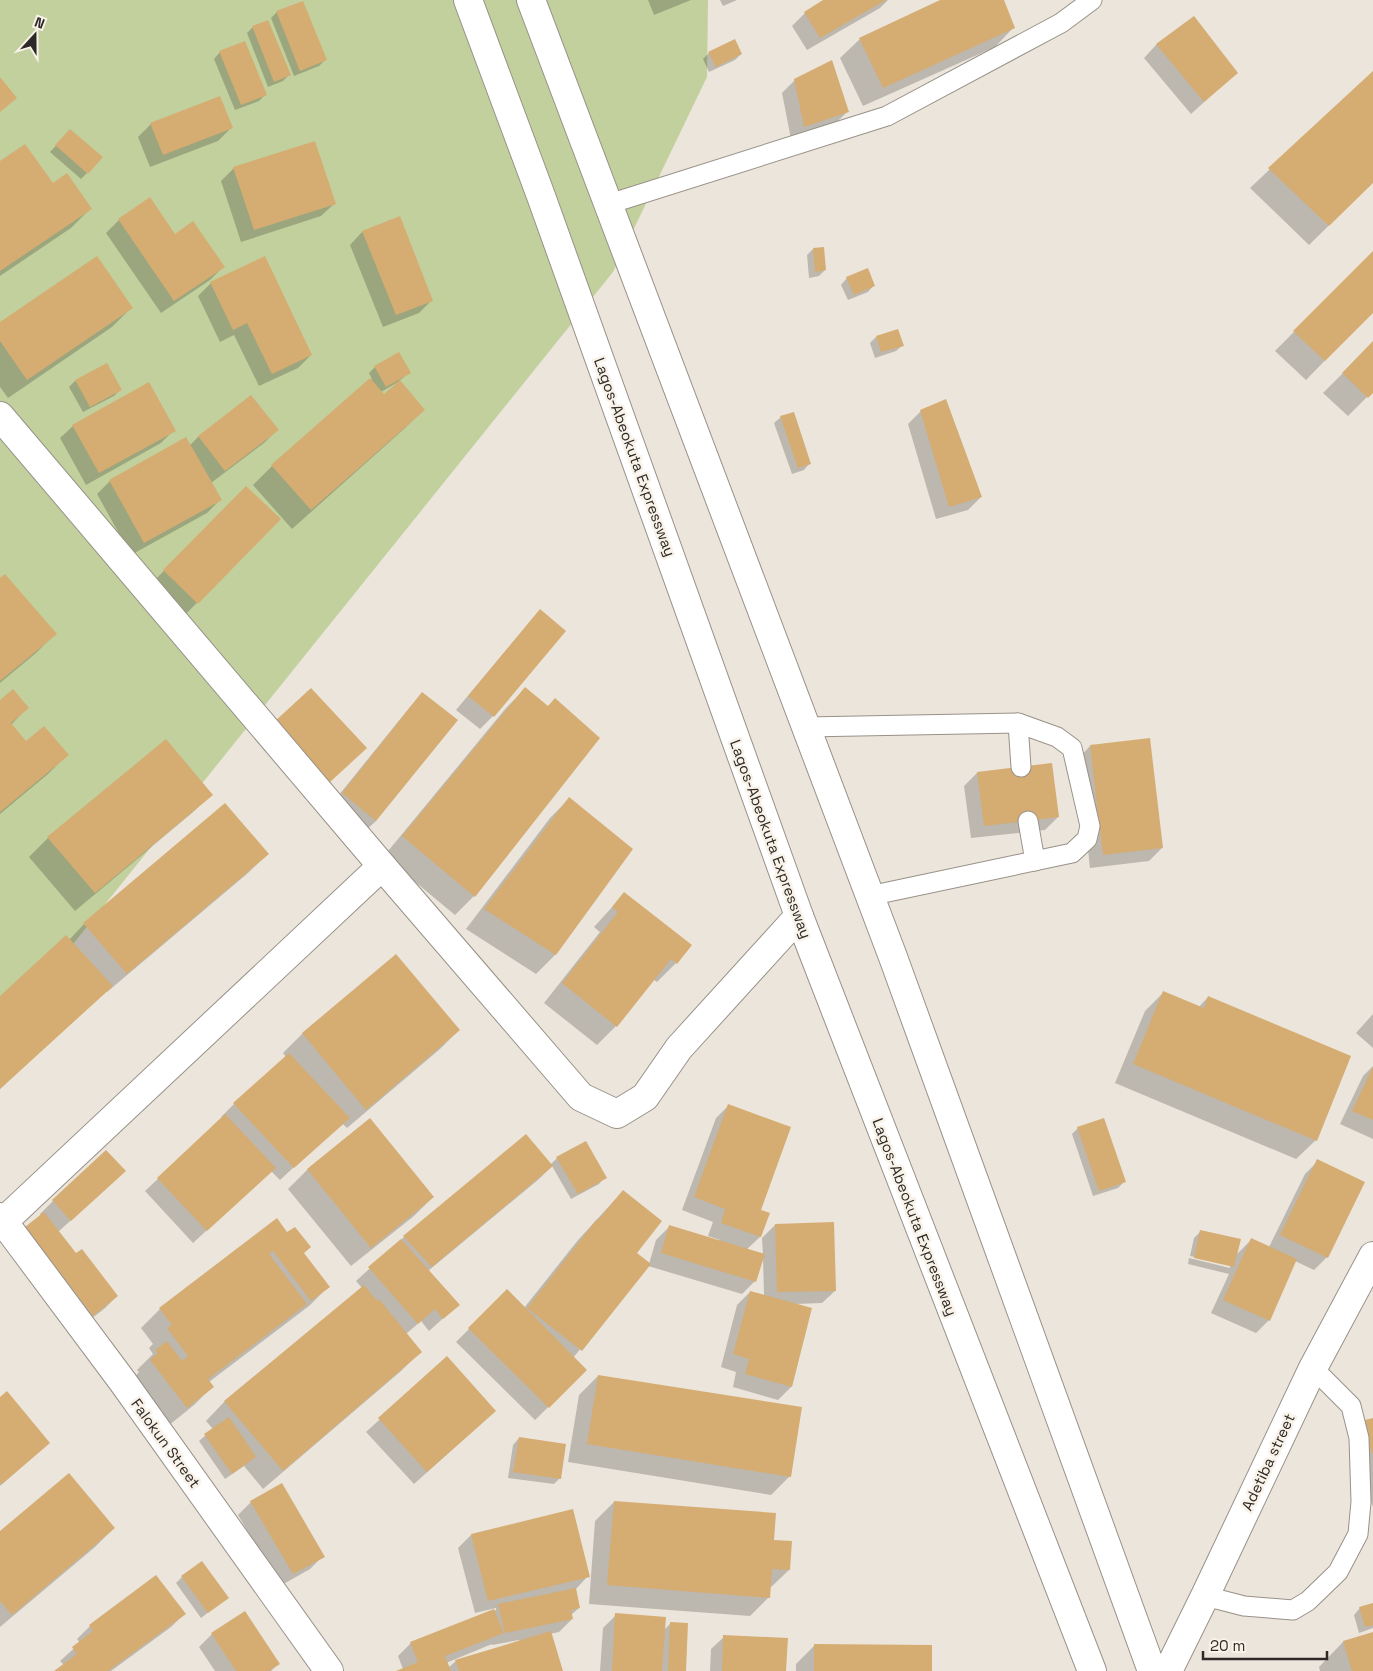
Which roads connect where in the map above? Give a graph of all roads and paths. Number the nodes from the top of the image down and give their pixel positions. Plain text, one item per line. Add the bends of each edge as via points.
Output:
1 (468, 0) edge
2 (531, 0) edge
3 (1092, 0) edge
4 (608, 204) junction
5 (0, 416) edge
6 (1018, 723) junction
7 (806, 727) junction
8 (1021, 767) dead end
9 (1028, 821) dead end
10 (1035, 861) junction
11 (382, 866) junction
12 (869, 896) junction
13 (799, 916) junction
14 (2, 1219) edge
15 (1373, 1256) edge
16 (1313, 1368) junction
17 (1205, 1596) junction
18 (329, 1671) edge
19 (1092, 1671) edge
20 (1152, 1671) edge
21 (1168, 1671) edge

1 - 13 main road, Lagos-Abeokuta Expressway via 545,205
2 - 4 main road
3 - 4 lane via 1061,23 887,116
4 - 7 main road
5 - 11 main road
6 - 7 lane
6 - 8 lane
6 - 10 lane via 1057,737 1072,748 1090,826 1087,839 1072,853
7 - 12 main road
9 - 10 lane
10 - 12 lane
11 - 13 main road via 581,1097 617,1114 645,1097 679,1048
11 - 14 main road
12 - 20 main road
13 - 19 main road, Lagos-Abeokuta Expressway
14 - 18 main road, Falokun Street
15 - 16 main road, Adetiba street
16 - 17 main road, Adetiba street
16 - 17 lane via 1351,1406 1359,1438 1361,1502 1358,1534 1338,1572 1308,1601 1293,1610 1244,1606
17 - 21 main road, Adetiba street

